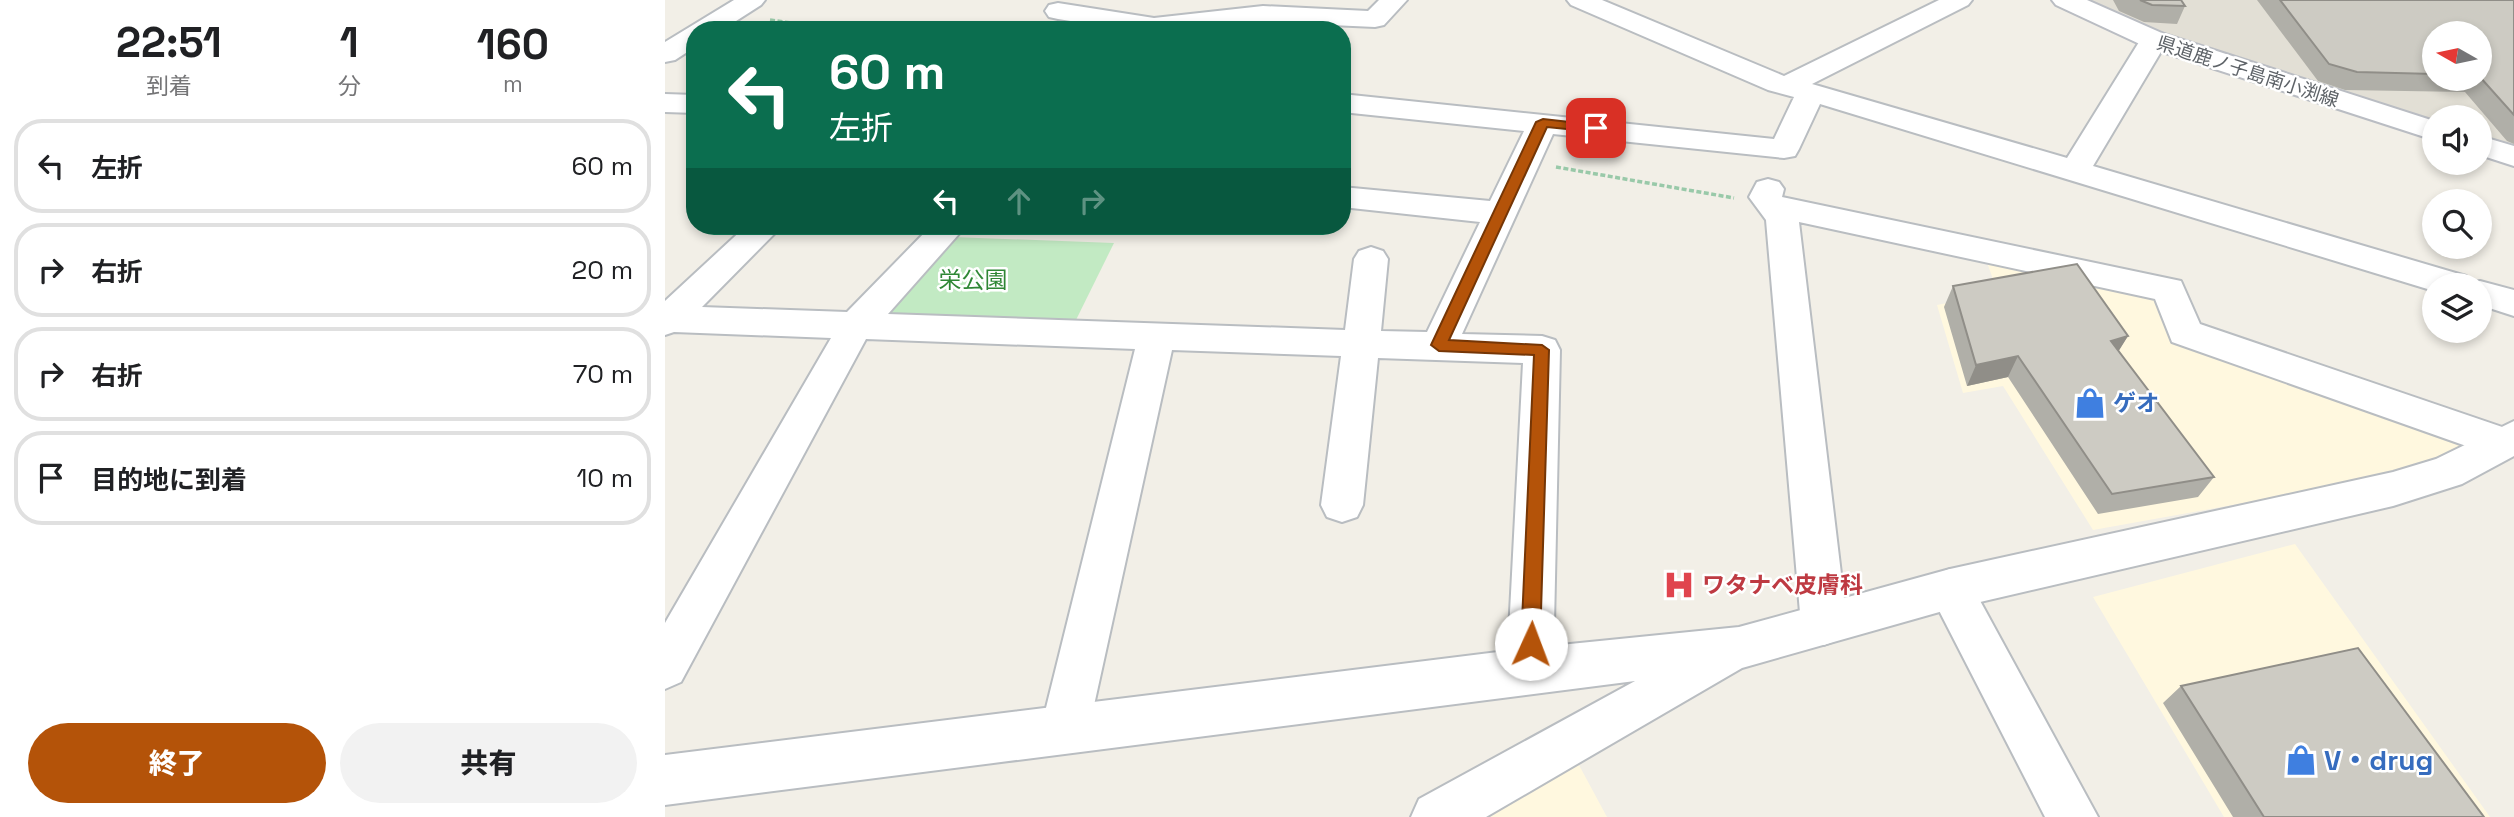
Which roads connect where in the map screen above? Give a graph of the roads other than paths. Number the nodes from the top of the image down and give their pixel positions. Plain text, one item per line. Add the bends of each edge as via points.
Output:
1 (752, 0) edge
2 (1395, 0) edge
3 (1580, 0) edge
4 (1640, 0) edge
5 (1959, 0) edge
6 (2066, 0) edge
7 (1057, 11) edge
8 (1611, 13) junction
9 (717, 21) edge
10 (1122, 21) edge
11 (1298, 21) edge
12 (2154, 40) junction
13 (686, 41) edge
14 (665, 54) edge
15 (1798, 89) junction
16 (665, 103) edge
17 (686, 104) edge
18 (1351, 104) edge
19 (1543, 122) junction
20 (2422, 127) edge
21 (1784, 149) junction
22 (2492, 149) edge
23 (2514, 156) edge
24 (2074, 171) junction
25 (1351, 198) edge
26 (1770, 205) junction
27 (1500, 213) junction
28 (757, 235) edge
29 (941, 235) edge
30 (1371, 259) dead end
31 (2422, 275) edge
32 (2492, 297) edge
33 (2514, 303) edge
34 (666, 321) edge
35 (856, 325) junction
36 (1157, 335) junction
37 (1360, 342) junction
38 (1439, 345) junction
39 (2509, 440) edge
40 (1342, 505) dead end
41 (1949, 589) junction
42 (1824, 624) junction
43 (1738, 648) junction
44 (665, 667) edge
45 (1530, 670) junction
46 (1065, 728) junction
47 (665, 780) edge
48 (1437, 817) edge
49 (2072, 817) edge

1 - 9 street
2 - 11 street via 1375,19
3 - 8 street
4 - 8 street
5 - 15 street
6 - 12 street, 県道鹿ノ子島南小渕線
7 - 10 street
8 - 15 street
12 - 20 street, 県道鹿ノ子島南小渕線
12 - 24 street
13 - 14 street
15 - 21 street
15 - 24 street
16 - 17 street
18 - 19 street
19 - 21 street
19 - 27 street
21 - 26 street via 1765,197
22 - 23 street
24 - 31 street
25 - 27 street
26 - 39 street via 2169,290 2185,333
26 - 42 street via 1782,218
27 - 38 street
28 - 34 street
29 - 35 street
30 - 37 street
32 - 33 street
34 - 35 street
35 - 36 street
35 - 44 street
36 - 37 street
36 - 46 street
37 - 38 street
37 - 40 street
38 - 45 street via 1542,350
39 - 41 street via 2448,472 2393,489
41 - 42 street
41 - 49 street
42 - 43 street
43 - 45 street
43 - 48 street
45 - 46 street
46 - 47 street

